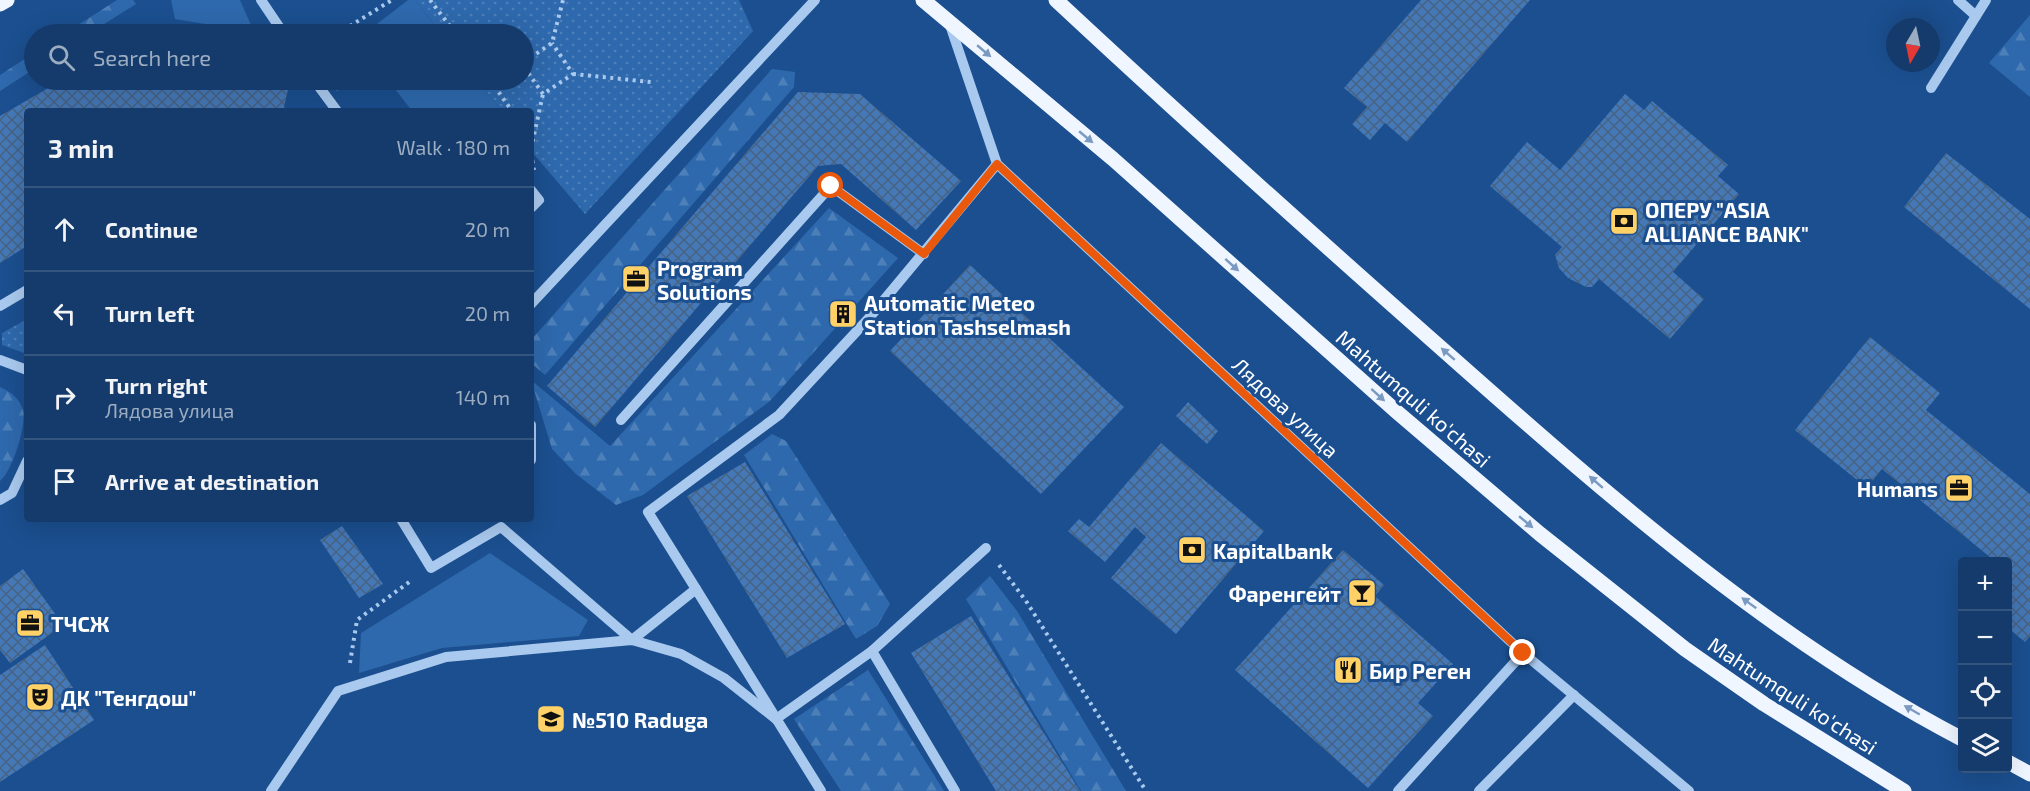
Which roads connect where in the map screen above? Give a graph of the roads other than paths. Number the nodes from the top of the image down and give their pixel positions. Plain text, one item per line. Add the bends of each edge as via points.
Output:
1 (7, 0) edge
2 (261, 0) edge
3 (814, 0) edge
4 (923, 0) edge
5 (1056, 0) edge
6 (1072, 0) edge
7 (1958, 0) edge
8 (1986, 0) edge
9 (0, 4) edge
10 (1976, 16) junction
11 (949, 22) junction
12 (277, 24) edge
13 (1098, 39) junction
14 (1930, 88) dead end
15 (321, 90) edge
16 (334, 108) edge
17 (997, 164) junction
18 (534, 194) edge
19 (534, 205) edge
20 (924, 254) junction
21 (24, 292) edge
22 (534, 301) edge
23 (0, 306) edge
24 (0, 360) edge
25 (24, 369) edge
26 (621, 420) dead end
27 (24, 467) edge
28 (0, 500) edge
29 (403, 522) edge
30 (503, 523) edge
31 (986, 548) road end
32 (696, 589) junction
33 (632, 640) junction
34 (872, 651) junction
35 (1523, 653) junction
36 (1574, 695) junction
37 (776, 719) junction
38 (1958, 737) edge
39 (2012, 765) edge
40 (2030, 774) edge
41 (271, 791) edge
42 (821, 791) edge
43 (955, 791) edge
44 (1398, 791) edge
45 (1479, 791) edge
46 (1689, 791) edge
47 (1904, 791) edge

1 - 9 main road
2 - 12 lane
3 - 22 lane
4 - 11 main road, Mahtumquli ko'chasi
5 - 13 main road
6 - 13 main road
7 - 10 lane
8 - 10 lane
10 - 14 lane
11 - 17 lane, Лядова улица
11 -> 47 main road, Mahtumquli ko'chasi via 1113,159 1397,412 1585,570 1684,649
38 -> 13 main road via 1796,637 1641,521 1372,287
15 - 16 lane
17 - 20 lane
17 - 35 lane, Лядова улица
18 - 19 lane via 539,200
20 - 26 lane via 831,186
20 - 32 lane via 779,415 648,512
21 - 23 lane
24 - 25 lane
27 - 28 lane via 12,493
29 - 30 lane via 430,568
30 - 33 lane
31 - 34 lane
32 - 33 lane
32 - 37 lane
33 - 37 lane via 681,654 724,678
33 - 41 lane via 446,657 338,691
34 - 37 lane
34 - 43 lane
35 - 36 lane, Лядова улица
35 - 44 lane
36 - 45 lane
36 - 46 lane, Лядова улица
37 - 42 lane
39 - 40 main road

